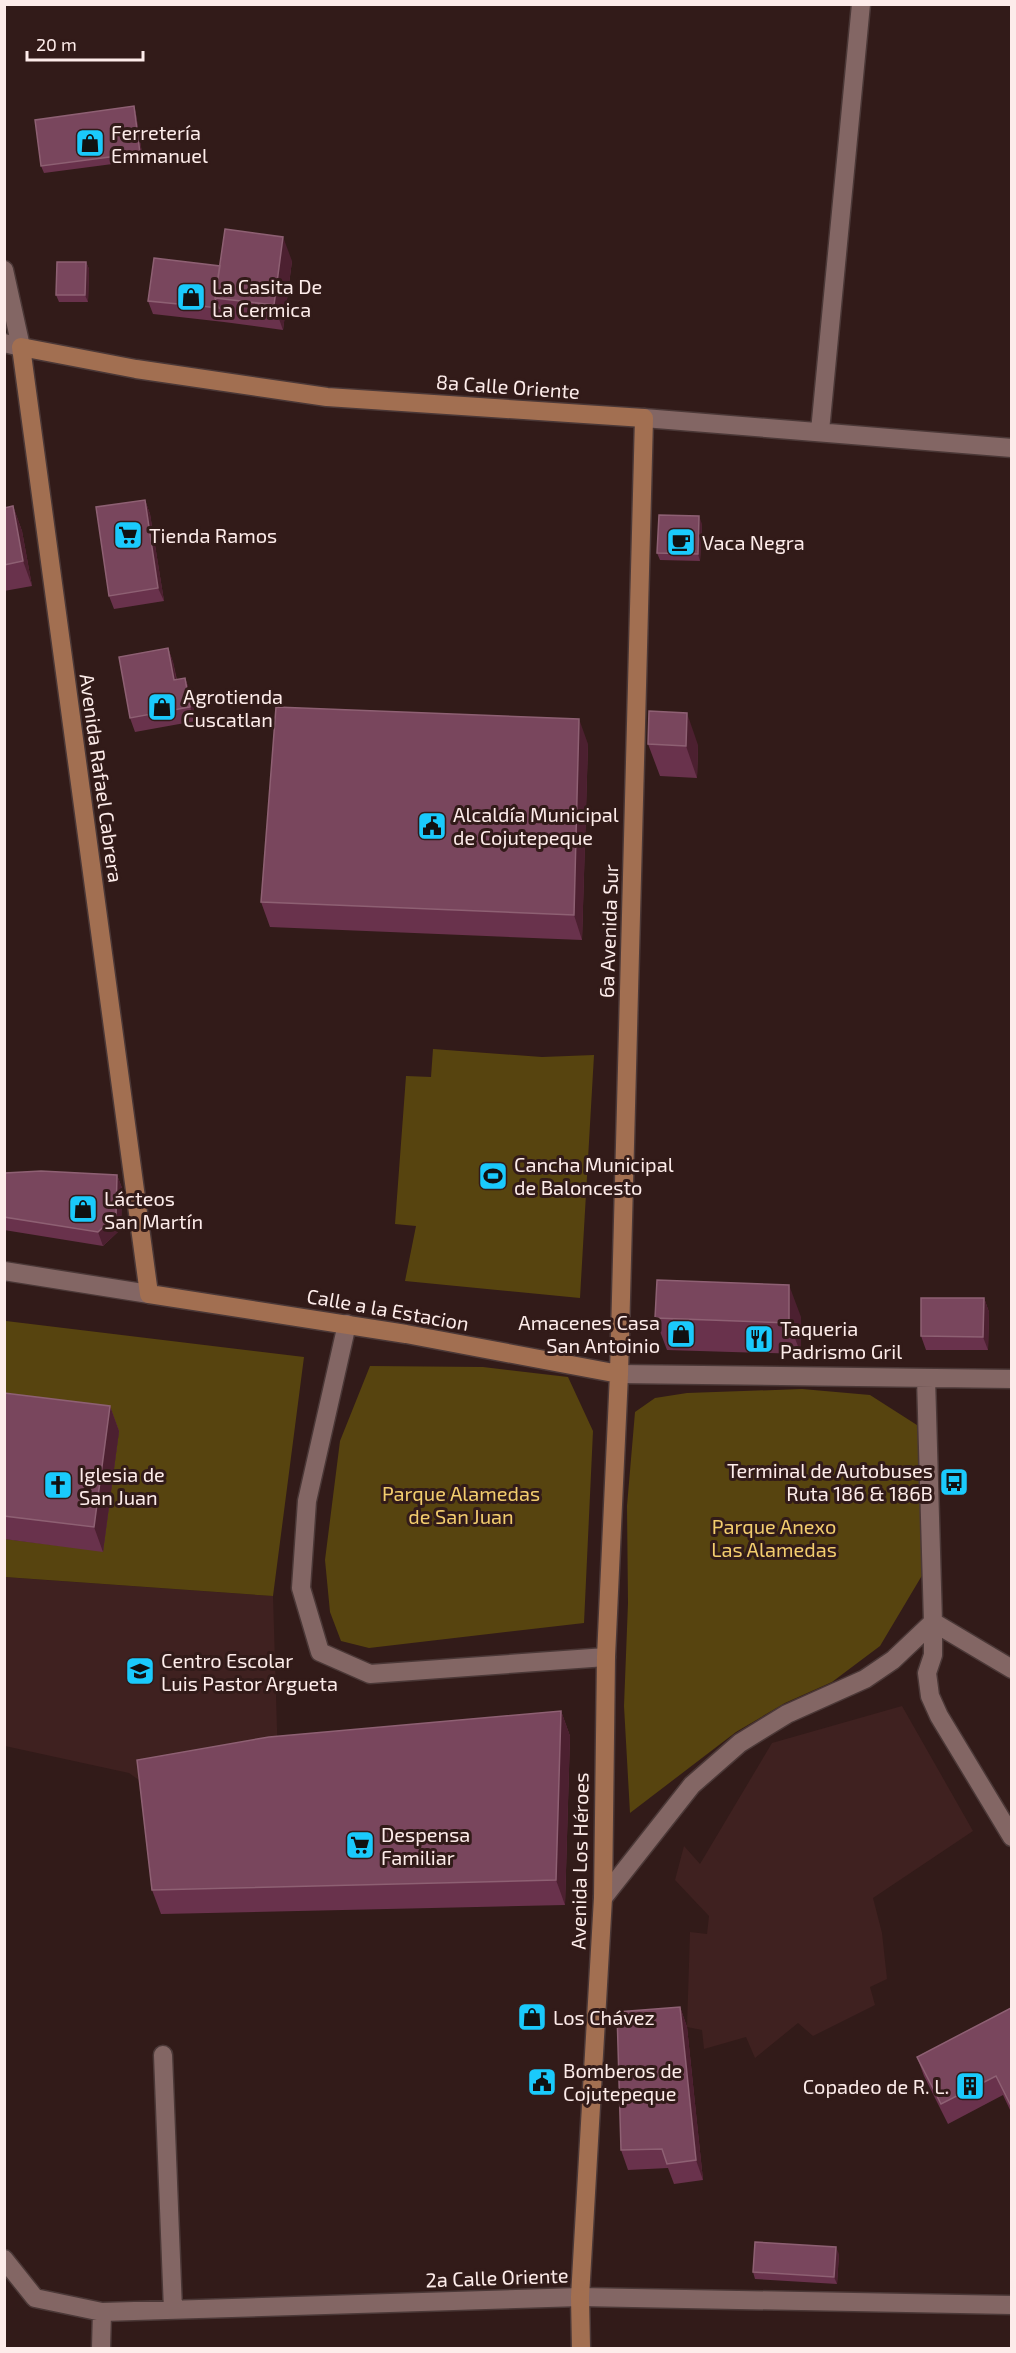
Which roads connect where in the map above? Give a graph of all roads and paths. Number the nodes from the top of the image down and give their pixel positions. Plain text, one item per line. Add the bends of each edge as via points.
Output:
1 (861, 4) edge
2 (4, 270) edge
3 (13, 345) edge
4 (644, 418) junction
5 (820, 431) junction
6 (1011, 448) edge
7 (4, 1271) edge
8 (149, 1294) junction
9 (347, 1324) junction
10 (619, 1374) junction
11 (926, 1378) junction
12 (1011, 1379) edge
13 (933, 1622) junction
14 (606, 1657) junction
15 (1011, 1669) edge
16 (1011, 1837) edge
17 (603, 1898) junction
18 (163, 2055) dead end
19 (4, 2259) edge
20 (579, 2297) junction
21 (1011, 2305) edge
22 (173, 2310) junction
23 (102, 2312) junction
24 (101, 2349) edge
25 (581, 2349) edge

1 - 5 street
2 - 3 street, Avenida Rafael Cabrera
3 - 4 main road, 8a Calle Oriente via 136,369 327,397
3 - 8 main road, Avenida Rafael Cabrera
4 - 5 street, 8a Calle Oriente
4 - 10 main road, 6a Avenida Sur
5 - 6 street, 8a Calle Oriente
7 - 8 street
8 - 9 main road, Calle a la Estacion
9 - 10 main road, Calle a la Estacion
9 - 14 street via 307,1501 301,1588 320,1652 370,1674
10 - 11 street
10 - 14 main road, Avenida Los Héroes
11 - 12 street
11 - 13 street
13 - 15 street
13 - 16 street via 933,1655 927,1673 930,1696
13 - 17 street via 893,1660 865,1679 787,1714 740,1743 692,1785
14 - 17 main road, Avenida Los Héroes
17 - 20 main road, Avenida Los Héroes
18 - 22 street
19 - 23 street, 2a Calle Oriente via 35,2298
20 - 21 street, 2a Calle Oriente
20 - 22 street, 2a Calle Oriente
20 - 25 main road, Avenida Los Héroes
22 - 23 street, 2a Calle Oriente
23 - 24 street

